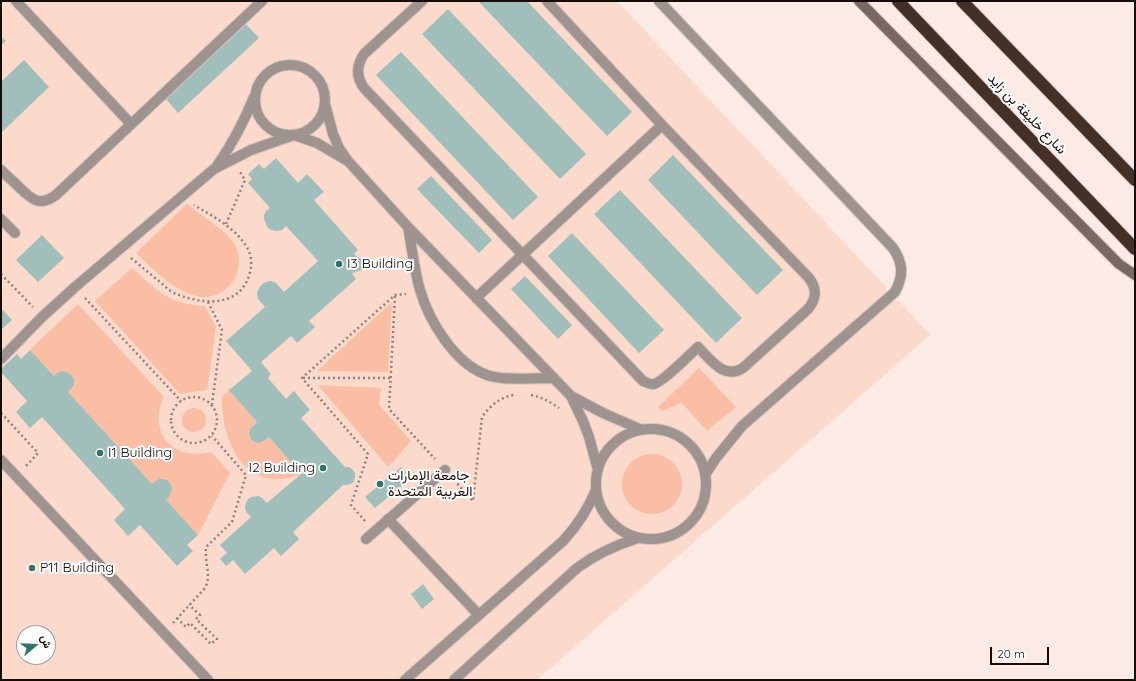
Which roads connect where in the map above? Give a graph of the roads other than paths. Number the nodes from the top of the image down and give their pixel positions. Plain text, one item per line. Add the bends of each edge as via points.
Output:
1 (16, 1) edge
2 (262, 1) edge
3 (422, 1) edge
4 (547, 1) edge
5 (659, 1) edge
6 (859, 1) edge
7 (898, 1) edge
8 (965, 2) edge
9 (257, 88) junction
10 (325, 104) junction
11 (131, 124) junction
12 (662, 125) junction
13 (292, 135) junction
14 (348, 161) junction
15 (214, 169) junction
16 (1, 170) edge
17 (1135, 180) edge
18 (1, 219) edge
19 (408, 227) junction
20 (15, 233) dead end
21 (1135, 249) edge
22 (523, 254) junction
23 (1135, 275) edge
24 (476, 298) junction
25 (1, 359) edge
26 (554, 378) junction
27 (571, 396) junction
28 (642, 430) junction
29 (1, 460) edge
30 (445, 470) road end
31 (598, 470) junction
32 (705, 475) junction
33 (596, 490) junction
34 (388, 519) junction
35 (638, 538) junction
36 (366, 539) dead end
37 (478, 614) junction
38 (208, 680) edge
39 (405, 680) edge
40 (454, 680) edge

1 - 11 street
2 - 11 street
3 - 22 street via 364,54 358,65 358,77 364,88
4 - 12 street
5 - 32 street via 893,248 901,265 900,280 895,292 742,426
6 - 23 street via 1119,264
7 - 21 highway, شارع خليفة بن زايد
8 - 17 highway
9 - 10 street via 270,71 292,65 313,74 320,82
9 - 13 street via 255,98 259,117 272,130
9 - 15 street via 235,139
10 - 13 street via 322,115 315,125 306,132
10 - 14 street via 333,134
11 - 16 street via 49,200 41,202 32,199
12 - 22 street
12 - 22 street via 809,278 815,290 815,297 808,309 738,372 719,368 698,347 661,380 648,384 637,376
13 - 14 street via 327,149
13 - 15 street via 258,147
14 - 19 street
15 - 25 street via 75,287
18 - 20 street
19 - 24 street
19 - 26 street via 420,291 436,327 446,343 463,361 488,376
22 - 24 street
24 - 26 street
26 - 27 street
27 - 28 street
27 - 31 street via 589,437
28 - 31 street via 627,434 614,443 604,455
28 - 32 street via 670,432 683,439 701,461
29 - 38 street
30 - 34 street
31 - 33 street
32 - 35 street via 703,502 689,525 665,538
33 - 35 street via 599,503 615,526
33 - 37 street via 582,517 563,541
34 - 36 street
34 - 37 street
35 - 40 street via 601,552 577,568
37 - 39 street

